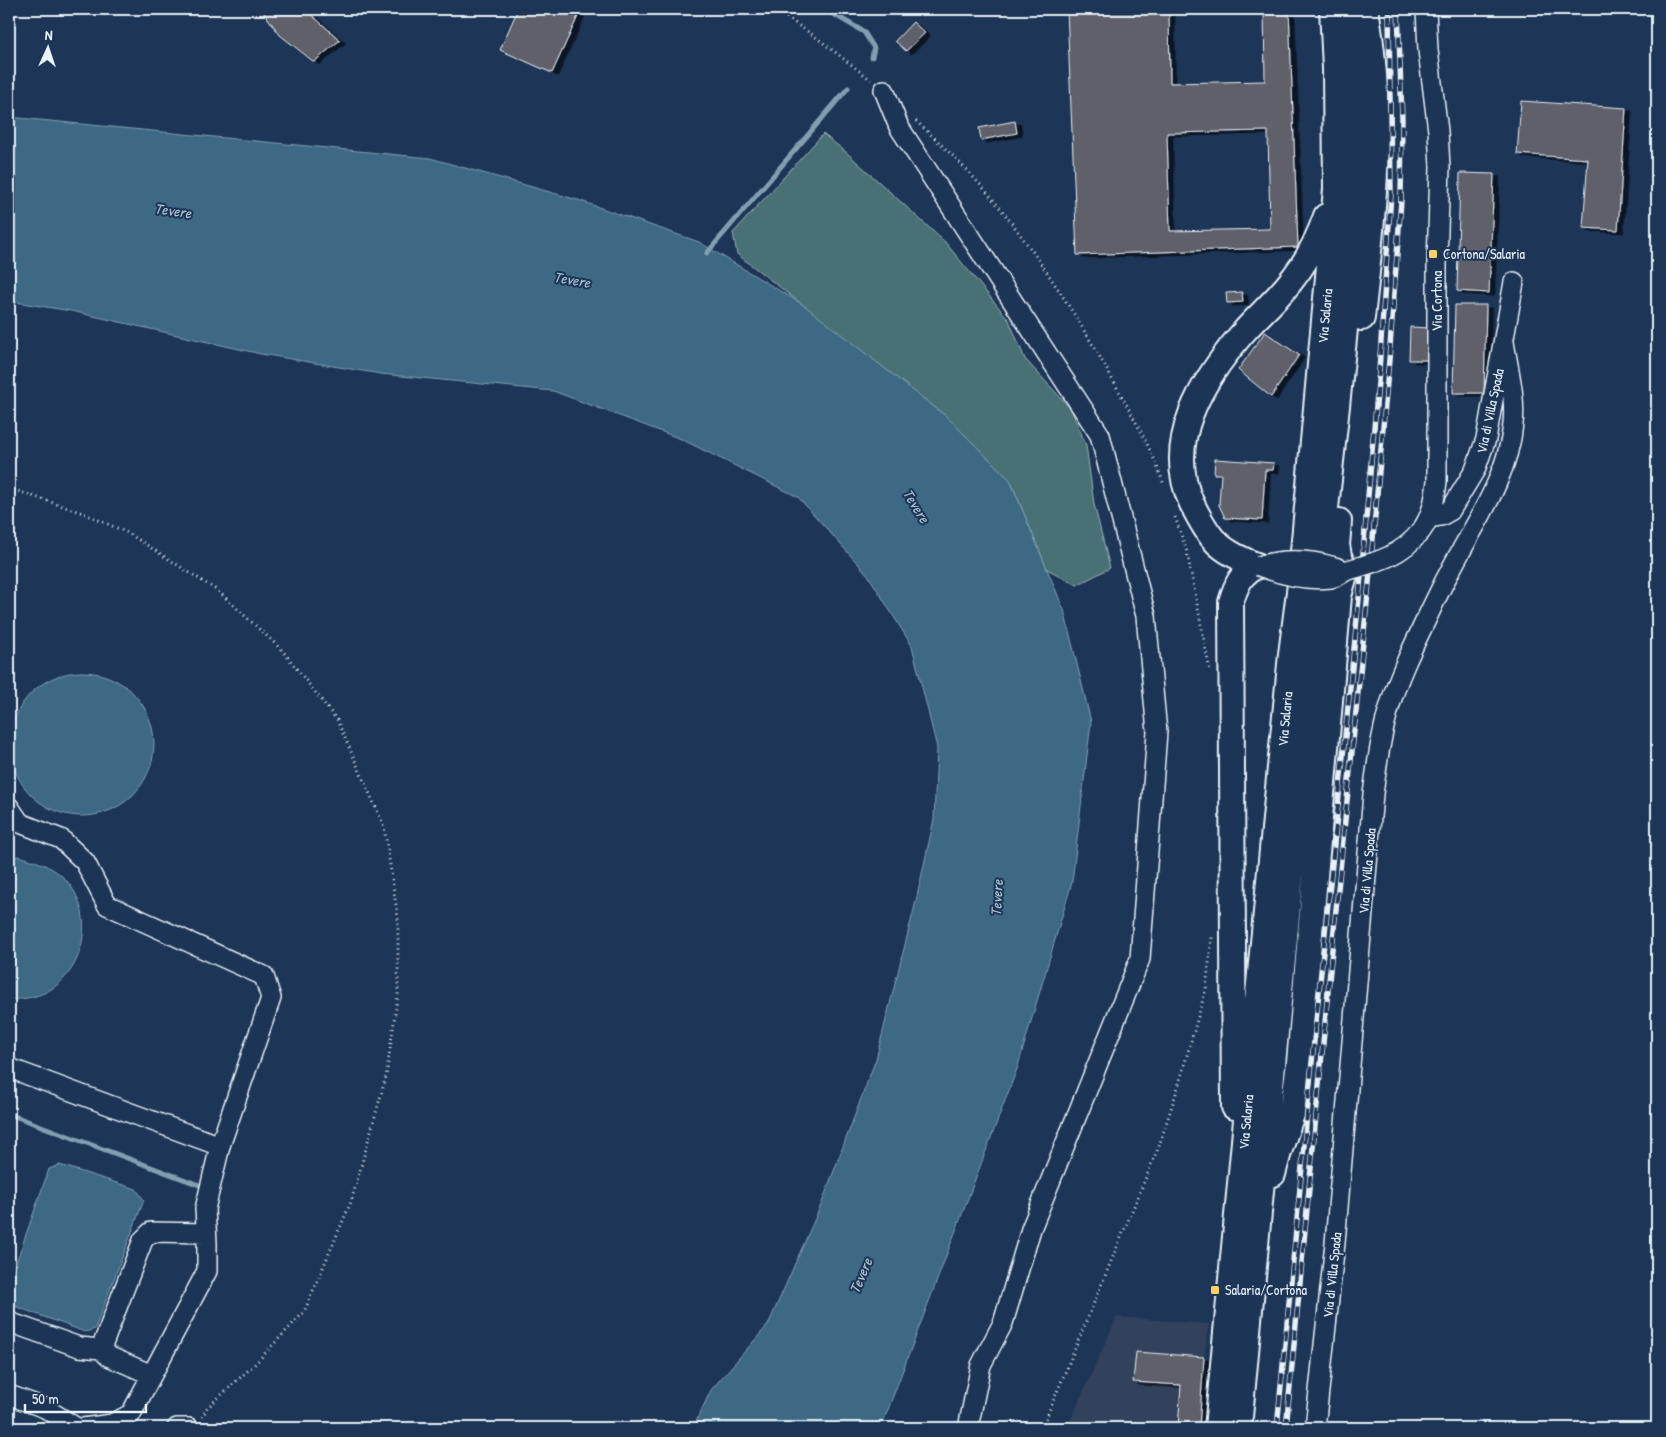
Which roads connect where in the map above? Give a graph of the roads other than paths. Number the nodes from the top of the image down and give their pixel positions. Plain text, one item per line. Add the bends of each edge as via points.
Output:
1 (1332, 9) edge
2 (1353, 9) edge
3 (1367, 9) edge
4 (1426, 9) edge
5 (884, 90) road end
6 (1336, 189) junction
7 (1514, 282) dead end
8 (1504, 342) junction
9 (1425, 524) junction
10 (1216, 543) junction
11 (1259, 566) junction
12 (1346, 571) junction
13 (1231, 602) junction
14 (9, 807) edge
15 (9, 1068) edge
16 (220, 1146) junction
17 (1237, 1213) junction
18 (206, 1233) junction
19 (1255, 1246) junction
20 (9, 1322) edge
21 (101, 1349) junction
22 (152, 1375) junction
23 (9, 1395) edge
24 (192, 1426) edge
25 (77, 1428) edge
26 (83, 1428) edge
27 (177, 1428) edge
28 (968, 1428) edge
29 (1217, 1428) edge
30 (1239, 1428) edge
31 (1315, 1428) edge

1 - 6 main road, Via Salaria
2 - 19 main road, Via Salaria via 1357,146 1349,281
3 - 12 main road via 1376,111 1374,185 1337,540 1339,556
4 - 9 street, Via Cortona via 1440,167 1437,481
5 - 28 street via 899,127 1100,435 1146,616 1157,732 1140,959 1031,1229 1003,1323 981,1365
6 - 10 main road via 1309,256 1285,289 1215,368 1191,412 1183,445 1183,476 1195,510
6 - 17 main road, Via Salaria
7 - 8 street, Via di Villa Spada
8 - 9 street, Via di Villa Spada via 1480,459 1450,511
8 - 31 street, Via di Villa Spada via 1513,397 1513,424 1506,459 1404,667 1386,718 1378,761 1335,1243
9 - 12 street, bridge via 1406,546 1384,560
10 - 11 main road
10 - 13 main road
11 - 12 street, bridge via 1292,560
11 - 13 main road via 1247,571 1240,579
12 - 19 main road via 1339,596 1292,1114
13 - 17 main road
14 - 16 street via 20,823 61,839 85,862 108,905 264,976 271,998
15 - 16 street
16 - 18 street via 205,1209
17 - 29 main road, Via Salaria
18 - 21 street via 151,1232 143,1240
18 - 22 street via 207,1271
19 - 30 main road, Via Salaria
20 - 21 street via 79,1347
21 - 22 street via 108,1356
22 - 26 street via 131,1414 112,1424
23 - 25 street via 44,1408
24 - 27 street

